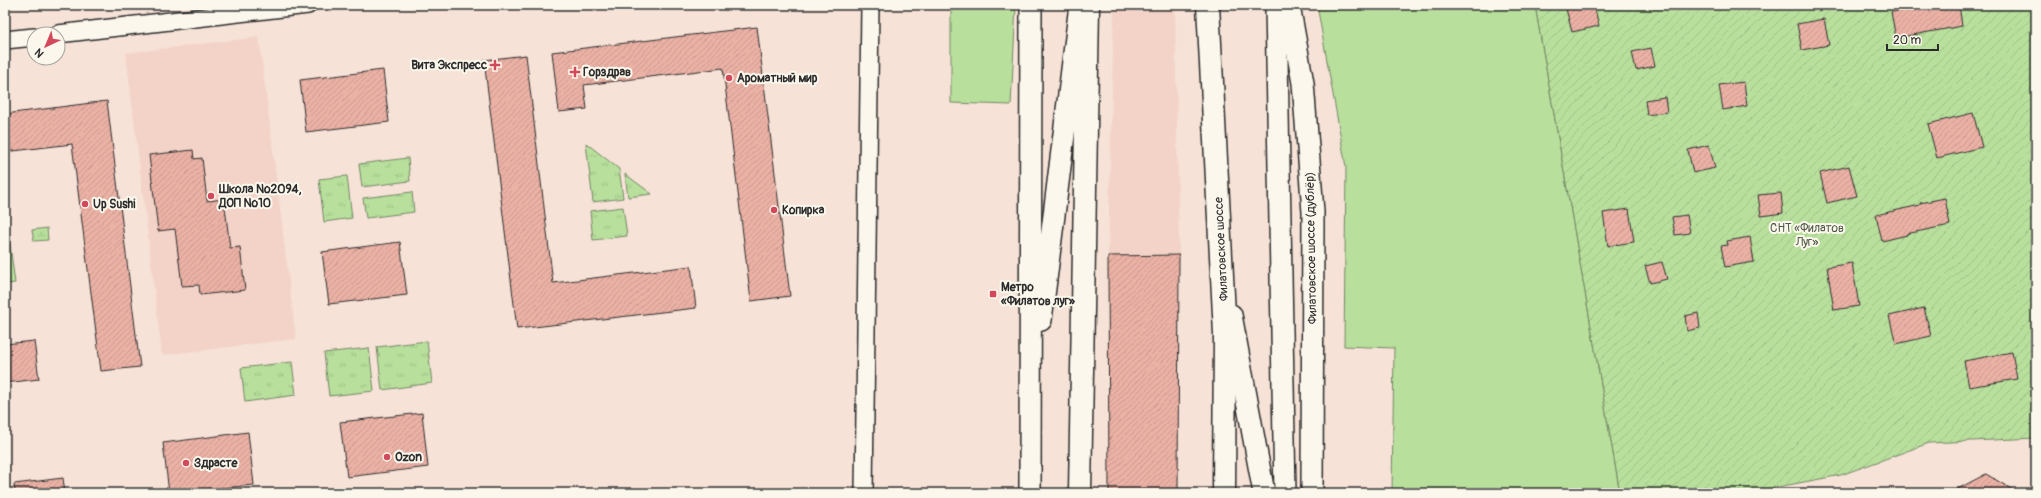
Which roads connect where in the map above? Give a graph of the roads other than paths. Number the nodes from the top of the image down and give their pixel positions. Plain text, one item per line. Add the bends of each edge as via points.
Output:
1 (308, 5) edge
2 (870, 5) edge
3 (1031, 5) edge
4 (1080, 5) edge
5 (1088, 5) edge
6 (1208, 5) edge
7 (1276, 5) edge
8 (1289, 5) edge
9 (66, 33) edge
10 (26, 38) edge
11 (5, 40) edge
12 (1223, 272) junction
13 (1029, 416) junction
14 (864, 493) edge
15 (1030, 493) edge
16 (1080, 493) edge
17 (1224, 493) edge
18 (1264, 493) edge
19 (1285, 493) edge
20 (1312, 493) edge

1 - 9 street
2 - 14 street
3 - 13 street
4 - 13 street
5 - 16 main road
6 - 12 main road, Филатовское шоссе
7 - 19 street
8 - 20 street, Филатовское шоссе (дублёр) via 1303,83 1313,212
10 - 11 street
12 - 17 main road, Филатовское шоссе
12 - 18 street
13 - 15 street

